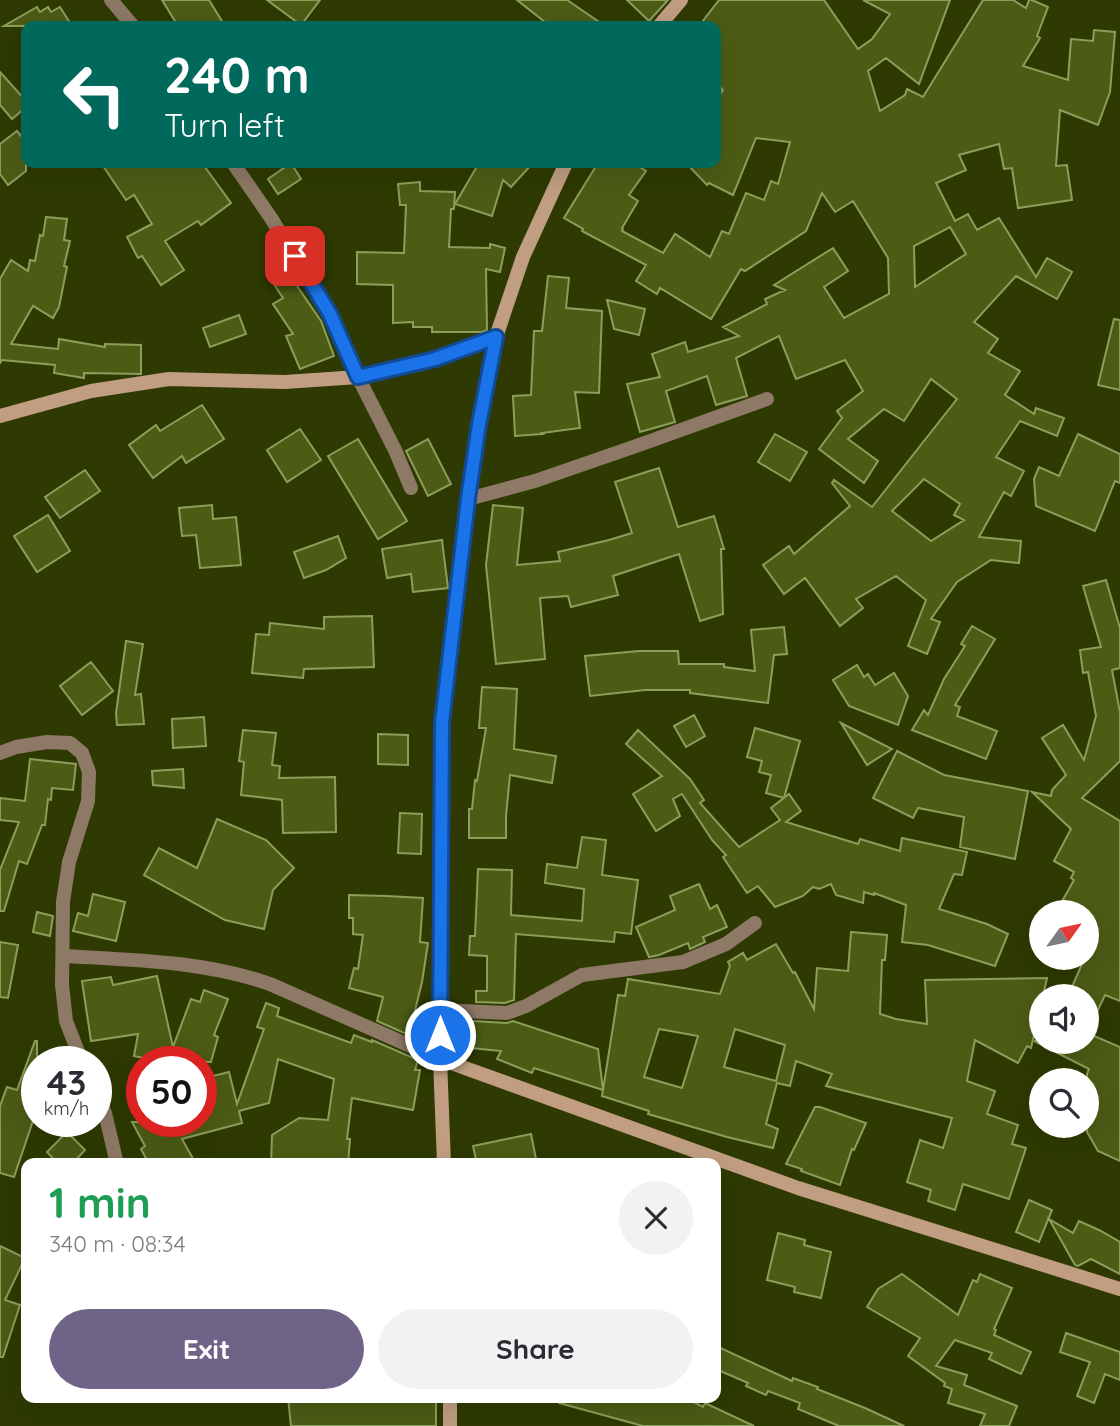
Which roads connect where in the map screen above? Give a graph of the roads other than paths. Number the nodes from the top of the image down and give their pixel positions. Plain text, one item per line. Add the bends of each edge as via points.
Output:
1 (111, 0) edge
2 (681, 0) edge
3 (128, 21) edge
4 (663, 21) edge
5 (236, 168) edge
6 (564, 168) edge
7 (496, 337) junction
8 (358, 377) junction
9 (767, 399) dead end
10 (0, 416) edge
11 (411, 488) dead end
12 (468, 499) junction
13 (0, 753) edge
14 (755, 923) dead end
15 (64, 956) junction
16 (440, 1010) junction
17 (76, 1046) edge
18 (440, 1059) junction
19 (111, 1137) edge
20 (116, 1158) edge
21 (444, 1158) edge
22 (715, 1158) edge
23 (721, 1160) edge
24 (1120, 1289) edge
25 (450, 1403) edge
26 (450, 1426) edge

1 - 3 street
2 - 4 street
5 - 8 street via 330,314
6 - 7 street via 523,257
7 - 8 street via 435,359
7 - 12 street
8 - 10 street via 285,382 169,379 91,391
8 - 11 street
9 - 12 street via 536,481
12 - 16 street via 442,722
13 - 15 street via 47,742 70,743 82,752 89,772 88,801 69,862 63,902
14 - 16 street via 726,944 683,962 582,975 507,1013
15 - 17 street via 66,1021
15 - 18 street via 182,964 251,977
16 - 18 street
18 - 21 street
18 - 22 street
19 - 20 street
23 - 24 street
25 - 26 street

